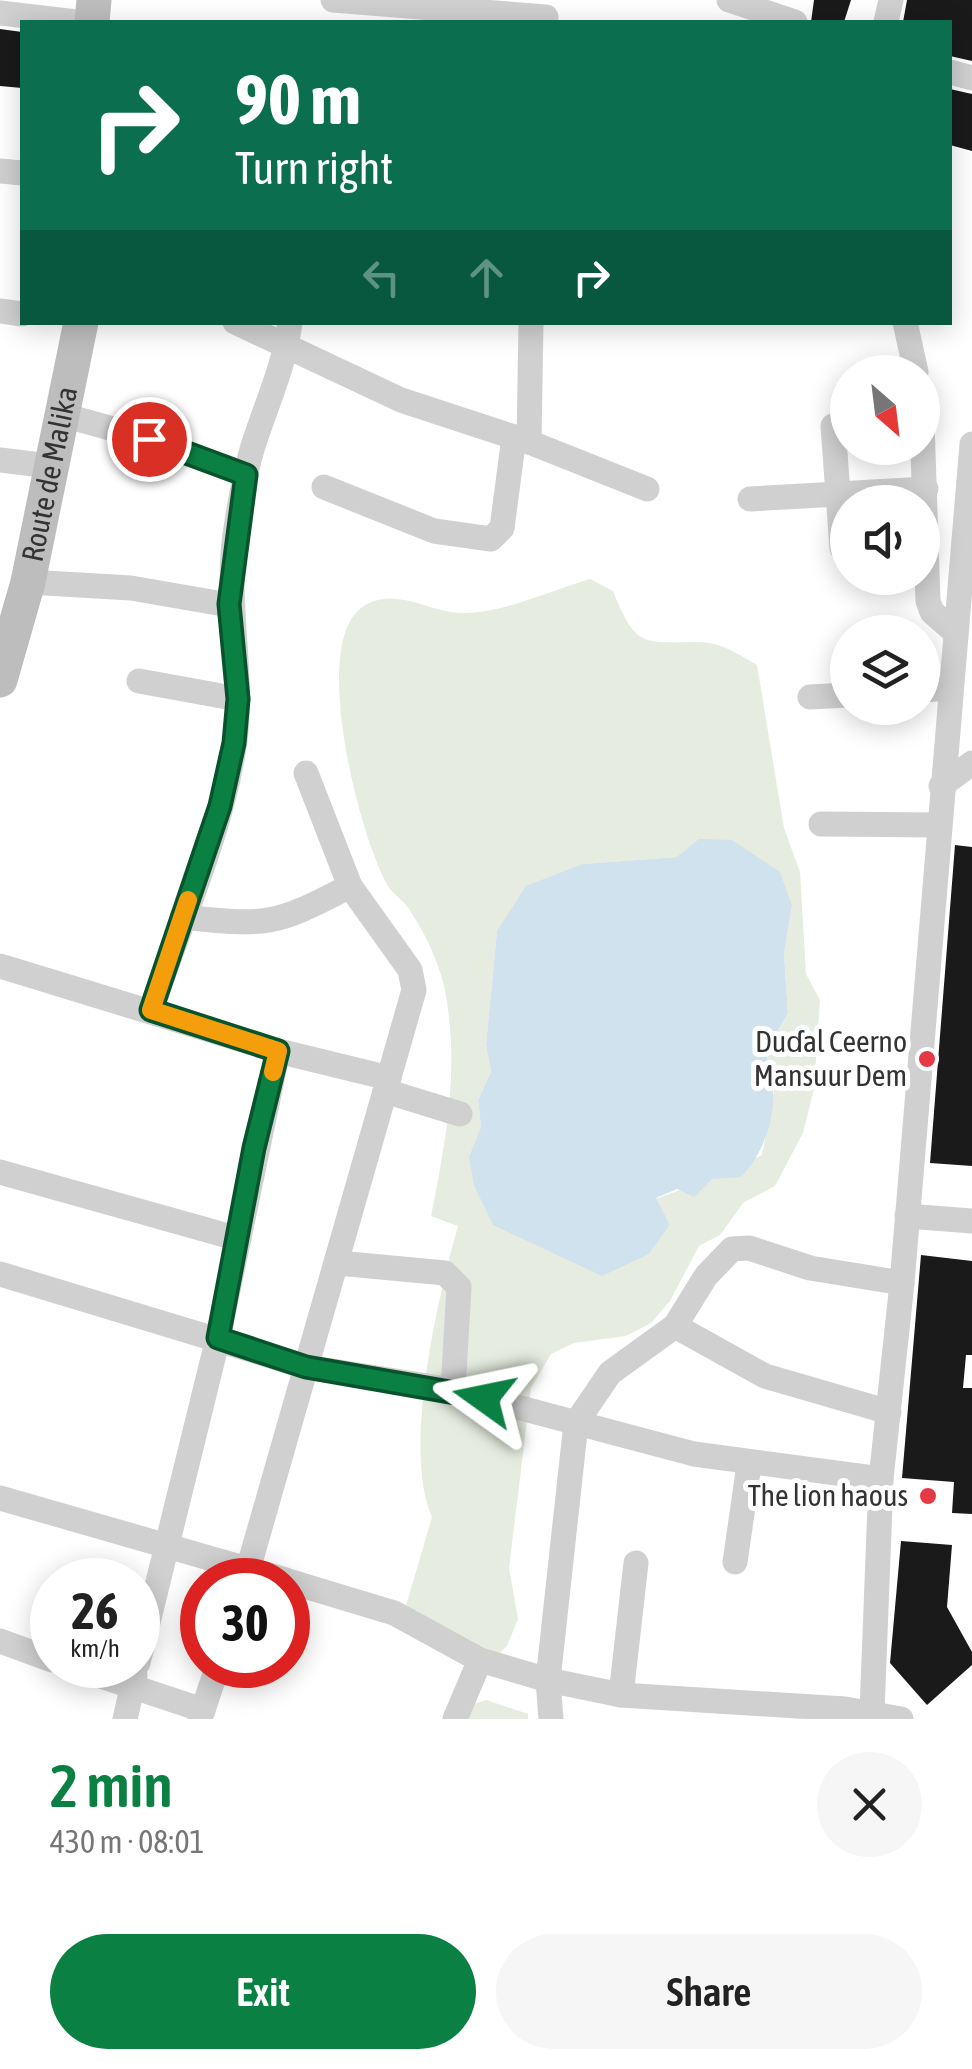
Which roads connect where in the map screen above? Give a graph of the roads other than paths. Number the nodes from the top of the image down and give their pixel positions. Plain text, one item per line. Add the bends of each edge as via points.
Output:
1 (330, 0) edge
2 (728, 0) edge
3 (0, 13) edge
4 (546, 13) edge
5 (451, 18) edge
6 (59, 20) edge
7 (790, 20) edge
8 (57, 325) edge
9 (80, 325) edge
10 (250, 325) edge
11 (531, 325) edge
12 (905, 325) edge
13 (289, 333) edge
14 (912, 355) edge
15 (63, 414) junction
16 (521, 439) junction
17 (972, 444) edge
18 (16, 462) edge
19 (246, 475) junction
20 (324, 488) dead end
21 (646, 489) dead end
22 (830, 496) edge
23 (750, 499) dead end
24 (14, 592) edge
25 (928, 595) edge
26 (229, 604) junction
27 (956, 633) junction
28 (959, 674) edge
29 (0, 680) edge
30 (139, 680) dead end
31 (830, 695) edge
32 (810, 697) dead end
33 (238, 699) junction
34 (972, 762) edge
35 (306, 773) dead end
36 (942, 786) junction
37 (821, 824) dead end
38 (938, 825) junction
39 (350, 886) junction
40 (182, 916) junction
41 (0, 966) edge
42 (151, 1010) junction
43 (278, 1051) junction
44 (387, 1084) junction
45 (460, 1114) dead end
46 (0, 1172) edge
47 (908, 1216) junction
48 (972, 1221) edge
49 (239, 1238) junction
50 (338, 1263) junction
51 (0, 1274) edge
52 (902, 1283) junction
53 (676, 1326) junction
54 (218, 1338) junction
55 (306, 1367) junction
56 (453, 1390) junction
57 (889, 1412) junction
58 (576, 1424) junction
59 (749, 1465) junction
60 (880, 1479) junction
61 (0, 1498) edge
62 (164, 1547) junction
63 (198, 1558) edge
64 (252, 1558) edge
65 (636, 1562) dead end
66 (736, 1562) dead end
67 (160, 1564) edge
68 (310, 1587) edge
69 (0, 1641) edge
70 (30, 1652) edge
71 (480, 1660) junction
72 (548, 1680) junction
73 (131, 1688) edge
74 (160, 1688) edge
75 (211, 1688) edge
76 (621, 1695) junction
77 (872, 1712) junction
78 (844, 1714) edge
79 (202, 1715) edge
80 (124, 1719) edge
81 (456, 1719) edge
82 (551, 1719) edge
83 (901, 1719) edge

1 - 5 street
2 - 7 street
3 - 6 street
4 - 5 street
8 - 18 main road, Route de Malika
9 - 15 main road, Route de Malika
10 - 13 street
11 - 16 street
12 - 14 street
13 - 16 street via 401,400
13 - 19 street
15 - 19 street
15 - 24 main road, Route de Malika
16 - 20 street via 502,528 492,539 434,532
16 - 21 street
17 - 27 street
18 - 24 main road, Route de Malika
19 - 26 street
22 - 23 street
24 - 26 street via 131,588
24 - 29 main road, Route de Malika
25 - 27 street via 932,612
26 - 33 street
27 - 28 street
28 - 36 street
30 - 33 street
31 - 32 street
33 - 40 street via 220,806
34 - 36 street
35 - 39 street
36 - 38 street
37 - 38 street
38 - 47 street
39 - 40 street via 292,917 260,925
39 - 44 street via 414,979
40 - 42 street
41 - 42 street
42 - 43 street
43 - 44 street
43 - 49 street
44 - 45 street
44 - 50 street
46 - 49 street
47 - 48 street
47 - 52 street
49 - 54 street
50 - 55 street
50 - 56 street via 454,1278 459,1287
51 - 54 street
52 - 53 street via 732,1249 706,1276
52 - 57 street
53 - 57 street via 765,1376
53 - 58 street via 610,1374
54 - 55 street
54 - 62 street
55 - 56 street
55 - 64 street
56 - 58 street
57 - 60 street
58 - 59 street
58 - 72 street
59 - 60 street
59 - 66 street
60 - 77 street
61 - 62 street
62 - 63 street
62 - 67 street
65 - 76 street
68 - 71 street via 408,1618
69 - 70 street
71 - 72 street
71 - 81 street
72 - 76 street
72 - 82 street
73 - 80 street
74 - 79 street
75 - 79 street
76 - 78 street
77 - 78 street
77 - 83 street

